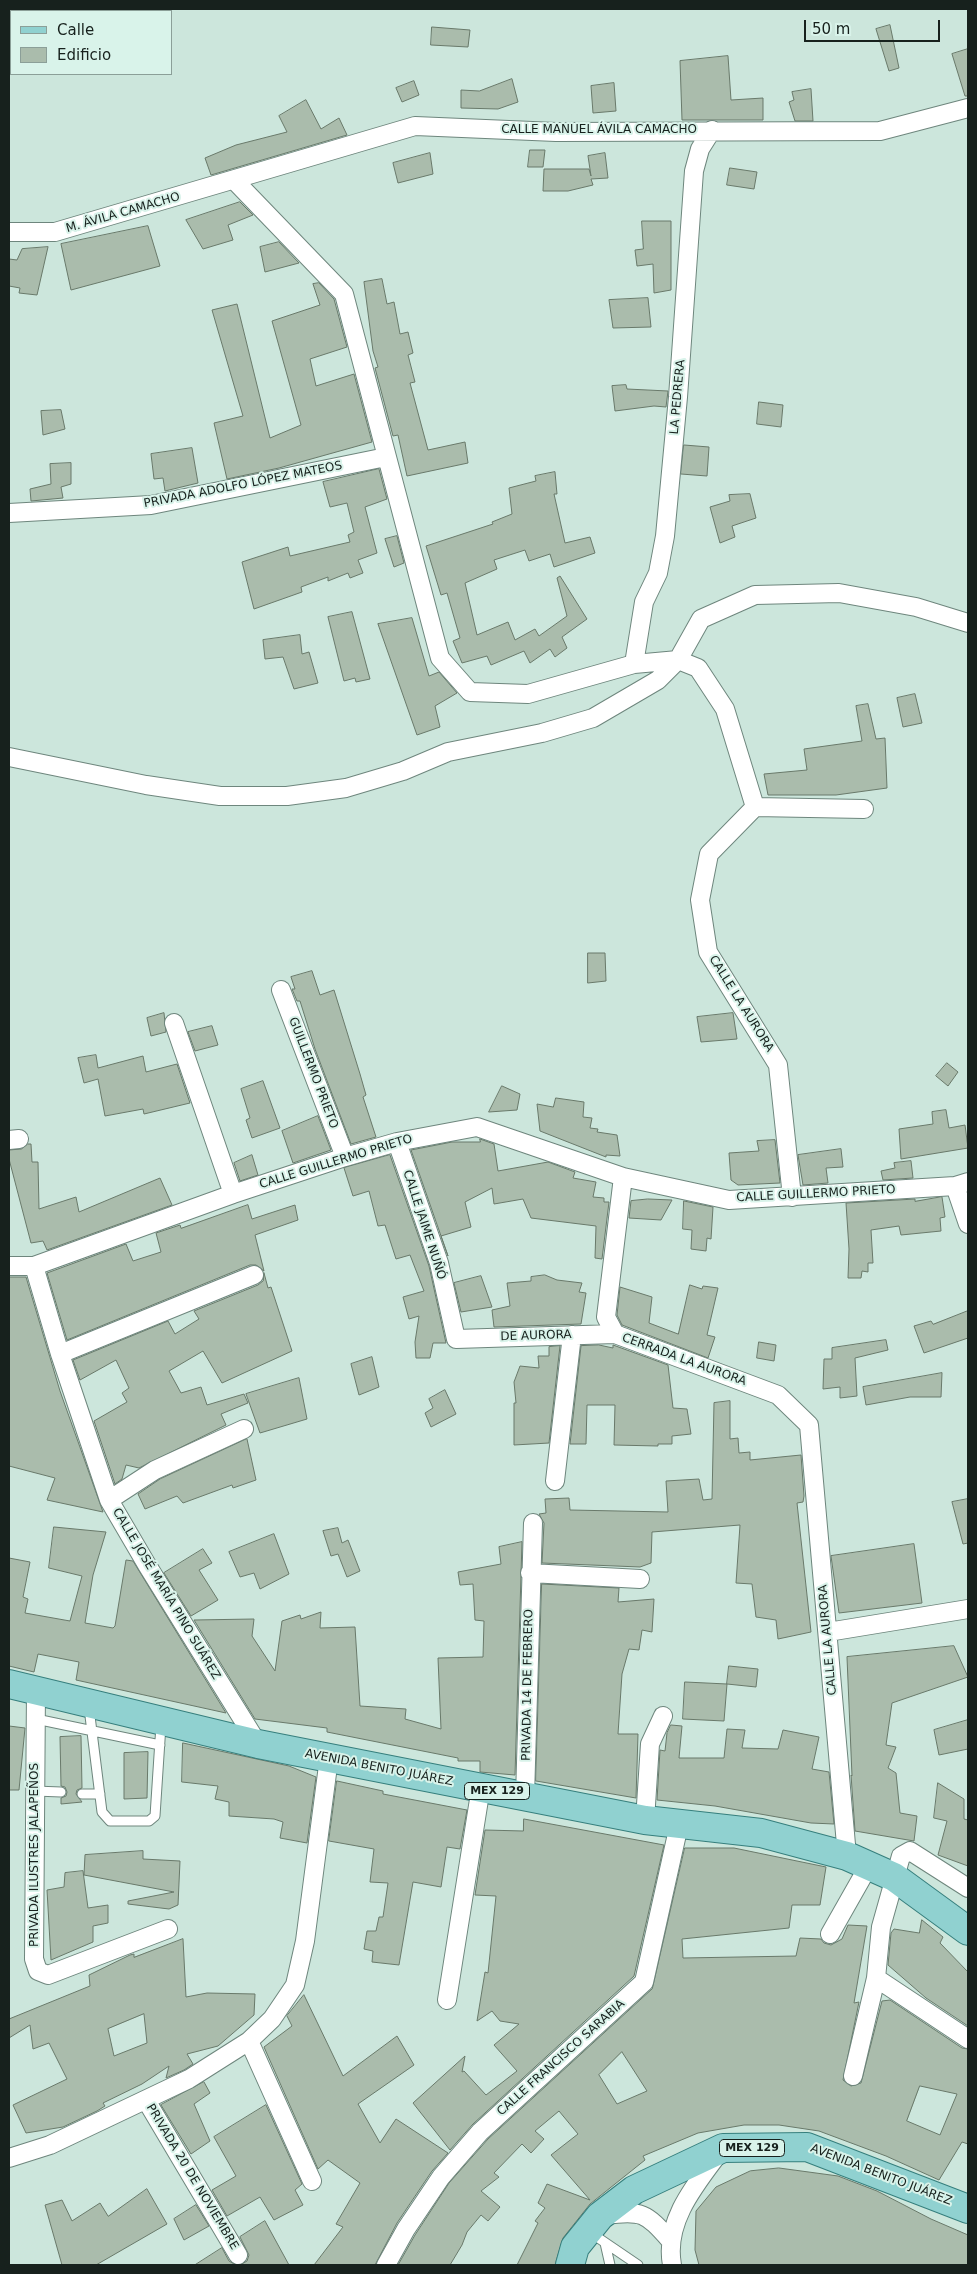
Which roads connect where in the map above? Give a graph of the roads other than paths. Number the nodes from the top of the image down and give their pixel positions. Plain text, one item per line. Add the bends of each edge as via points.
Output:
1 (968, 108) edge
2 (712, 130) junction
3 (234, 181) junction
4 (9, 232) edge
5 (386, 457) junction
6 (9, 513) edge
7 (968, 623) edge
8 (678, 660) junction
9 (634, 664) junction
10 (9, 757) edge
11 (755, 806) junction
12 (864, 809) dead end
13 (281, 990) dead end
14 (174, 1023) dead end
15 (397, 1142) junction
16 (346, 1157) junction
17 (623, 1177) junction
18 (962, 1184) edge
19 (233, 1194) junction
20 (792, 1197) junction
21 (968, 1224) edge
22 (9, 1266) edge
23 (34, 1266) junction
24 (254, 1275) dead end
25 (615, 1334) junction
26 (572, 1335) junction
27 (456, 1339) joint
28 (60, 1354) junction
29 (809, 1425) joint
30 (244, 1428) dead end
31 (555, 1481) dead end
32 (108, 1500) junction
33 (533, 1523) dead end
34 (530, 1573) junction
35 (640, 1578) dead end
36 (968, 1609) edge
37 (828, 1632) junction
38 (9, 1684) edge
39 (36, 1689) junction
40 (89, 1702) junction
41 (663, 1716) dead end
42 (36, 1719) junction
43 (92, 1732) junction
44 (160, 1733) junction
45 (258, 1744) junction
46 (329, 1758) junction
47 (482, 1787) junction
48 (35, 1791) junction
49 (61, 1792) dead end
50 (82, 1794) dead end
51 (100, 1794) junction
52 (525, 1797) junction
53 (645, 1820) junction
54 (679, 1825) junction
55 (858, 1861) junction
56 (894, 1877) junction
57 (968, 1888) edge
58 (168, 1928) dead end
59 (968, 1931) edge
60 (830, 1934) dead end
61 (876, 1978) junction
62 (447, 2000) dead end
63 (968, 2039) edge
64 (249, 2041) junction
65 (853, 2076) dead end
66 (146, 2100) junction
67 (723, 2148) junction
68 (9, 2158) edge
69 (312, 2181) dead end
70 (968, 2209) edge
71 (598, 2230) junction
72 (670, 2240) junction
73 (238, 2255) dead end
74 (386, 2265) edge
75 (570, 2265) edge
76 (610, 2265) edge
77 (638, 2265) edge
78 (671, 2265) edge

1 - 2 street, CALLE MANUEL ÁVILA CAMACHO via 880,131
2 - 3 street, CALLE MANUEL ÁVILA CAMACHO via 556,132 415,126
2 - 9 street, LA PEDRERA via 700,149 694,171 678,397 664,536 658,573 644,602
3 - 4 street, M. ÁVILA CAMACHO via 55,232
3 - 5 street via 344,294
5 - 6 street, PRIVADA ADOLFO LÓPEZ MATEOS via 151,505
5 - 9 street via 440,658 470,692 528,694
7 - 8 street via 916,607 839,593 755,595 702,618
8 - 9 street
8 - 10 street via 658,680 593,718 542,733 448,752 403,771 346,788 287,796 220,796
8 - 11 street via 698,668 725,709
11 - 12 street
11 - 20 street, CALLE LA AURORA via 709,854 700,900 708,952 778,1065
13 - 16 street, GUILLERMO PRIETO
14 - 19 street
15 - 16 street, CALLE GUILLERMO PRIETO
15 - 17 street, CALLE GUILLERMO PRIETO via 477,1127
15 - 27 street, CALLE JAIME NUÑÓ via 438,1263
16 - 19 street, CALLE GUILLERMO PRIETO
17 - 20 street, CALLE GUILLERMO PRIETO via 729,1200
17 - 25 street, CERRADA LA AURORA via 606,1317
18 - 20 street, CALLE GUILLERMO PRIETO
18 - 21 street
19 - 23 street, CALLE GUILLERMO PRIETO
22 - 23 street, CALLE GUILLERMO PRIETO
23 - 28 street, CALLE JOSÉ MARÍA PINO SUÁREZ
24 - 28 street
25 - 26 street, DE AURORA
25 - 29 street, CERRADA LA AURORA via 778,1395
26 - 27 street, DE AURORA
26 - 31 street
28 - 32 street, CALLE JOSÉ MARÍA PINO SUÁREZ
29 - 37 street, CALLE LA AURORA
30 - 32 street via 155,1470
32 - 45 street, CALLE JOSÉ MARÍA PINO SUÁREZ
33 - 34 street, PRIVADA 14 DE FEBRERO
34 - 35 street
34 - 52 street, PRIVADA 14 DE FEBRERO
36 - 37 street
37 - 55 street, CALLE LA AURORA
38 - 39 main road, AVENIDA BENITO JUÁREZ / MEX 129
39 - 40 main road, AVENIDA BENITO JUÁREZ / MEX 129
39 - 42 street, PRIVADA ILUSTRES JALAPEÑOS
40 - 43 lane
40 - 44 main road, AVENIDA BENITO JUÁREZ / MEX 129
41 - 53 street via 650,1744
42 - 43 lane
42 - 48 street, PRIVADA ILUSTRES JALAPEÑOS
43 - 44 lane
43 - 51 lane
44 - 45 main road, AVENIDA BENITO JUÁREZ / MEX 129
44 - 51 lane via 154,1820 110,1821 102,1812
45 - 46 main road, AVENIDA BENITO JUÁREZ / MEX 129
46 - 47 main road, AVENIDA BENITO JUÁREZ / MEX 129
46 - 64 street via 305,1941 295,1985 272,2019
47 - 52 main road, AVENIDA BENITO JUÁREZ / MEX 129
47 - 62 street
48 - 49 lane
48 - 58 street, PRIVADA ILUSTRES JALAPEÑOS via 34,1959 38,1972 48,1975
50 - 51 lane
52 - 53 main road, AVENIDA BENITO JUÁREZ / MEX 129
53 - 54 main road, AVENIDA BENITO JUÁREZ / MEX 129
54 - 55 main road, AVENIDA BENITO JUÁREZ / MEX 129 via 761,1833
54 - 74 street, CALLE FRANCISCO SARABIA via 644,1982 480,2132 440,2177
55 - 56 main road, AVENIDA BENITO JUÁREZ / MEX 129
55 - 60 street
56 - 57 street via 901,1856 910,1851
56 - 59 main road, AVENIDA BENITO JUÁREZ / MEX 129
56 - 61 street via 881,1926
61 - 63 street
61 - 65 street
64 - 66 street via 189,2079
64 - 69 street
66 - 68 street via 50,2145
66 - 73 street, PRIVADA 20 DE NOVIEMBRE
67 - 70 main road, AVENIDA BENITO JUÁREZ / MEX 129 via 807,2146
67 - 71 main road, AVENIDA BENITO JUÁREZ / MEX 129 via 634,2190
67 - 72 street via 687,2196
71 - 72 street via 629,2212 651,2219
71 - 75 main road, AVENIDA BENITO JUÁREZ / MEX 129 via 575,2247
71 - 76 lane
71 - 77 lane
72 - 78 street

